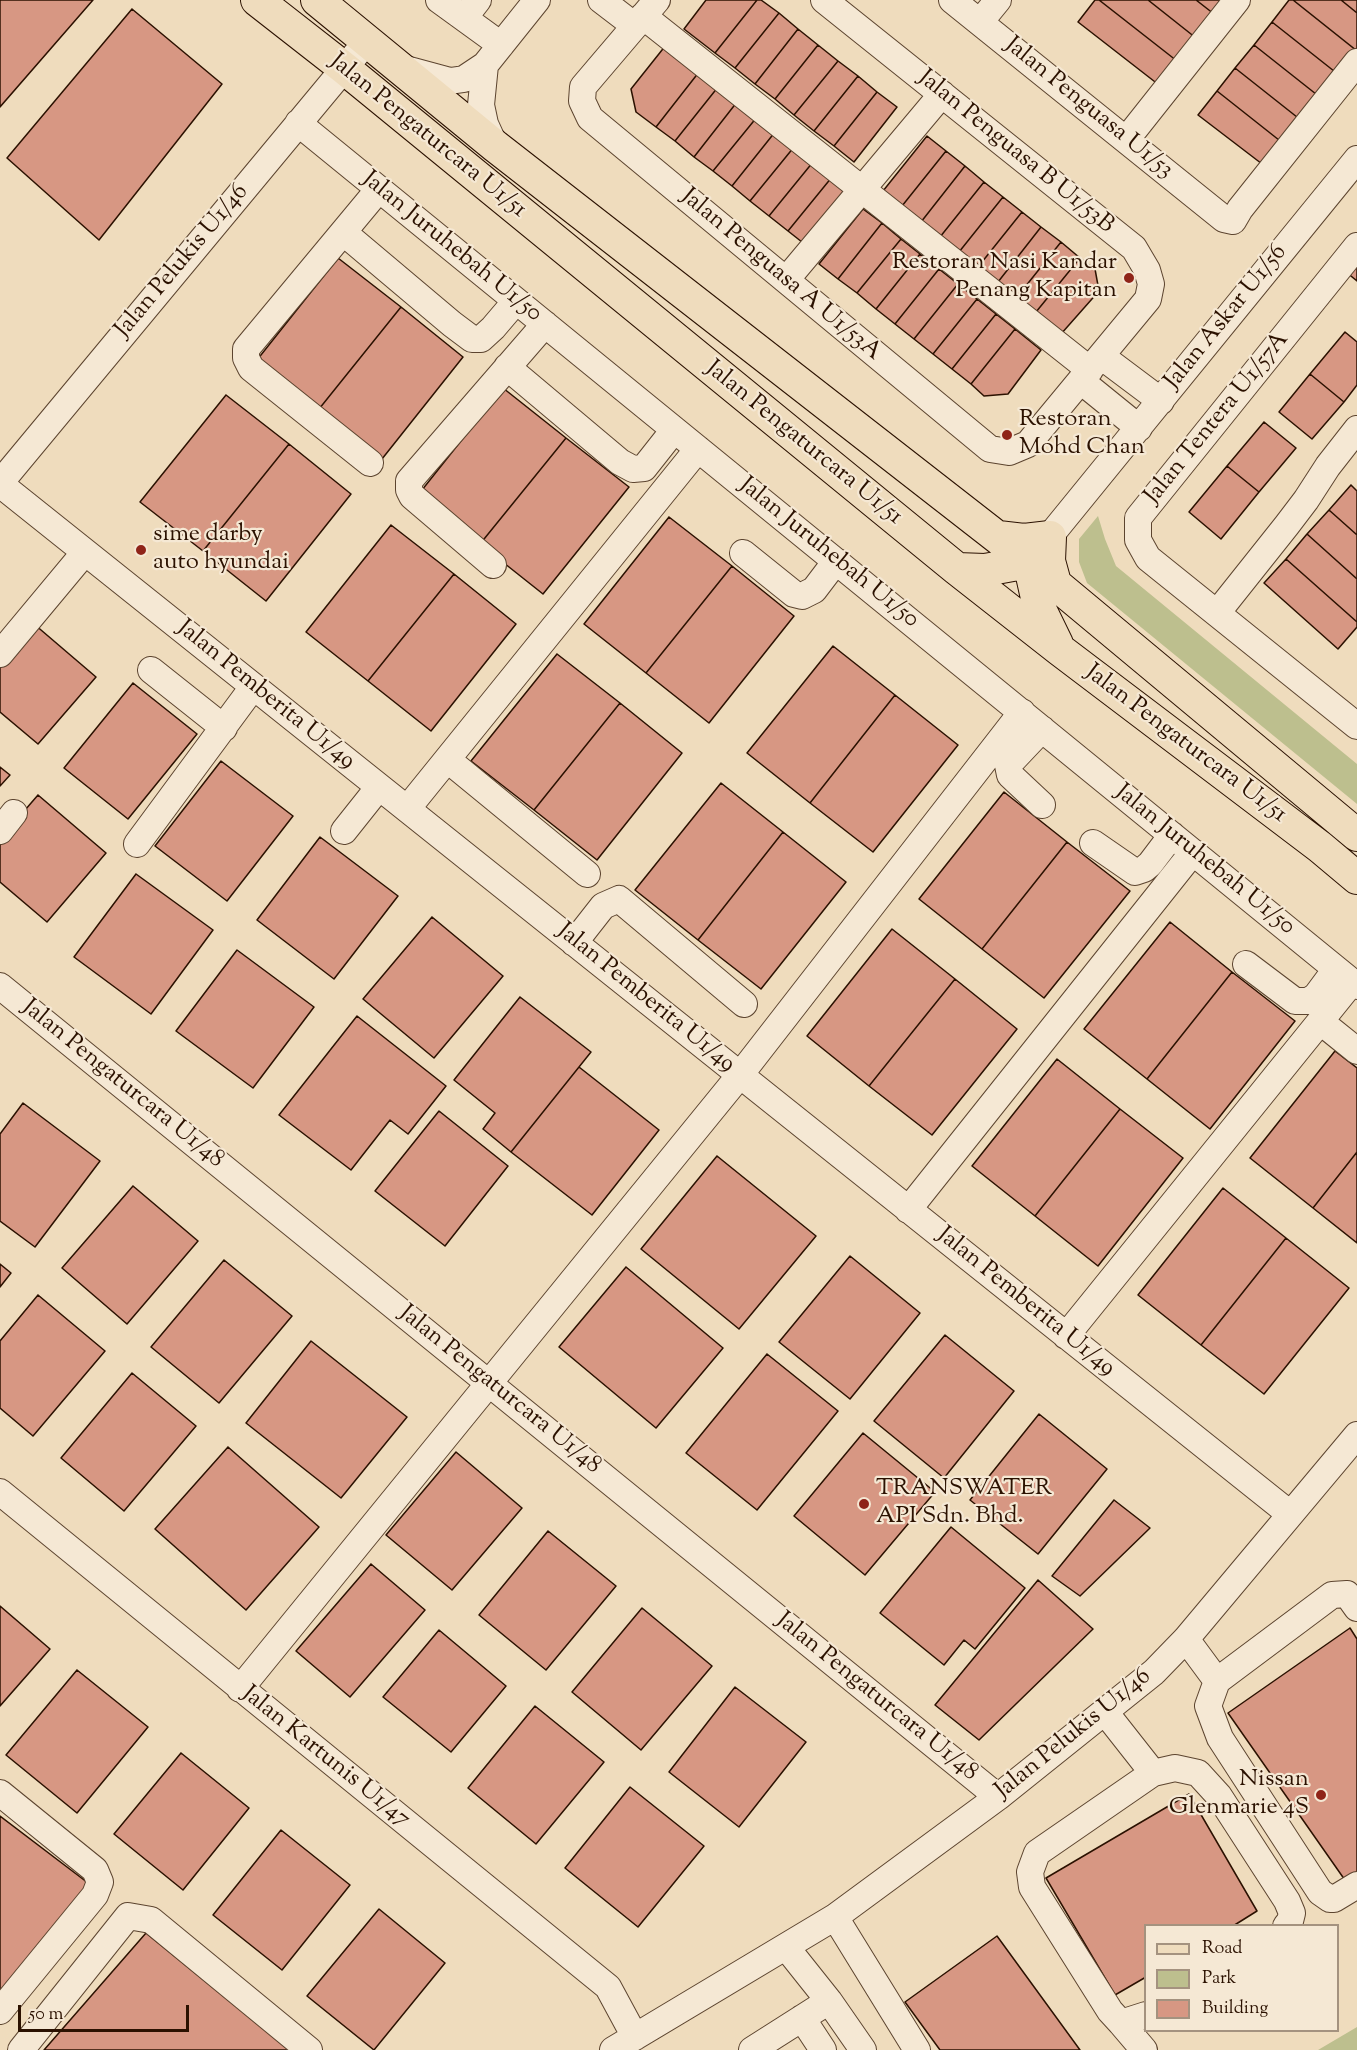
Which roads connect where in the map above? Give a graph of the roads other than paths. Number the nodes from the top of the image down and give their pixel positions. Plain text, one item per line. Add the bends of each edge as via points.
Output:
1 (257, 0) edge
2 (317, 0) edge
3 (439, 0) edge
4 (537, 0) edge
5 (602, 0) edge
6 (824, 0) edge
7 (952, 0) edge
8 (998, 0) edge
9 (1238, 0) edge
10 (471, 9) edge
11 (646, 10) edge
12 (980, 22) junction
13 (367, 41) junction
14 (501, 45) junction
15 (1357, 62) edge
16 (485, 65) junction
17 (399, 67) junction
18 (344, 68) junction
19 (942, 94) junction
20 (298, 123) junction
21 (1126, 140) junction
22 (495, 146) junction
23 (1357, 159) edge
24 (379, 189) junction
25 (862, 190) junction
26 (344, 233) junction
27 (1357, 246) edge
28 (786, 280) junction
29 (516, 301) junction
30 (544, 324) junction
31 (507, 367) junction
32 (1090, 369) junction
33 (1161, 401) junction
34 (1138, 428) junction
35 (1357, 429) edge
36 (674, 430) junction
37 (698, 449) junction
38 (370, 463) dead end
39 (0, 483) edge
40 (998, 537) junction
41 (1050, 537) junction
42 (85, 552) junction
43 (743, 553) dead end
44 (836, 561) junction
45 (1029, 562) junction
46 (493, 565) dead end
47 (957, 569) junction
48 (1055, 583) junction
49 (1217, 613) junction
50 (1060, 650) junction
51 (0, 654) edge
52 (151, 670) dead end
53 (253, 687) junction
54 (1022, 712) junction
55 (1355, 720) edge
56 (224, 728) junction
57 (1042, 729) junction
58 (448, 760) junction
59 (379, 787) junction
60 (1042, 805) dead end
61 (407, 809) junction
62 (344, 831) dead end
63 (1172, 835) junction
64 (1357, 835) edge
65 (1093, 843) dead end
66 (137, 844) dead end
67 (1193, 852) junction
68 (587, 874) dead end
69 (1357, 878) edge
70 (574, 943) junction
71 (1246, 964) dead end
72 (1348, 979) edge
73 (0, 986) edge
74 (744, 1004) dead end
75 (1321, 1022) junction
76 (1357, 1051) edge
77 (740, 1075) junction
78 (908, 1209) junction
79 (1066, 1336) junction
80 (489, 1383) junction
81 (1357, 1435) edge
82 (0, 1492) edge
83 (1290, 1514) junction
84 (1357, 1608) edge
85 (1186, 1639) junction
86 (1217, 1681) junction
87 (240, 1689) junction
88 (1105, 1712) junction
89 (1153, 1773) junction
90 (0, 1793) edge
91 (998, 1797) junction
92 (1357, 1885) edge
93 (835, 1917) junction
94 (1288, 1924) edge
95 (786, 1947) junction
96 (828, 2001) junction
97 (0, 2011) edge
98 (1144, 2016) edge
99 (802, 2018) junction
100 (1121, 2023) junction
101 (624, 2044) edge
102 (21, 2050) edge
103 (309, 2050) edge
104 (752, 2050) edge
105 (823, 2050) edge
106 (863, 2050) edge
107 (917, 2050) edge
108 (1144, 2050) edge

1 - 18 main road, Jalan Pengaturcara U1/51
2 - 13 main road, Jalan Pengaturcara U1/51
3 - 10 street
4 - 14 street
5 - 11 street
6 - 19 street, Jalan Penguasa B U1/53B
7 - 12 street, Jalan Penguasa U1/53
8 - 12 street
9 - 21 street
10 - 14 street
11 - 25 street
11 - 28 street, Jalan Penguasa A U1/53A via 583,87 582,101 590,118
12 - 21 street, Jalan Penguasa U1/53
13 - 17 main road, Jalan Pengaturcara U1/51
13 - 18 street, Jalan Pelukis U1/46
14 - 16 street
15 - 21 street, Jalan Penguasa U1/53 via 1232,214
16 - 17 street via 464,79 450,81
16 - 22 street via 481,105
17 - 22 main road, Jalan Pengaturcara U1/51
18 - 20 street, Jalan Pelukis U1/46
18 - 47 main road, Jalan Pengaturcara U1/51
19 - 25 street
19 - 32 street, Jalan Penguasa B U1/53B via 1134,248 1147,270 1151,284 1148,299
20 - 24 street, Jalan Juruhebah U1/50
20 - 39 street, Jalan Pelukis U1/46
22 - 40 main road, Jalan Pengaturcara U1/51
23 - 33 street, Jalan Askar U1/56
24 - 26 street
24 - 29 street, Jalan Juruhebah U1/50
25 - 28 street
25 - 32 street
26 - 29 street via 472,339 481,339
26 - 38 street via 246,349 246,358 250,368
27 - 49 street, Jalan Tentera U1/57A via 1138,518 1138,540 1148,558
28 - 32 street, Jalan Penguasa A U1/53A via 990,449 1009,452 1028,444
29 - 30 street, Jalan Juruhebah U1/50
30 - 31 street
30 - 36 street, Jalan Juruhebah U1/50
31 - 36 street via 633,469 644,468
31 - 46 street via 409,481 408,490
32 - 33 street
32 - 34 street
33 - 34 street, Jalan Askar U1/56
34 - 41 street, Jalan Askar U1/56
35 - 49 street
36 - 37 street, Jalan Juruhebah U1/50
37 - 44 street, Jalan Juruhebah U1/50
37 - 58 street
39 - 42 street, Jalan Pemberita U1/49
40 - 41 main road
40 - 45 main road, Jalan Pengaturcara U1/51
41 - 45 street, Jalan Askar U1/56
41 - 48 main road via 1049,561
42 - 51 street
42 - 53 street, Jalan Pemberita U1/49
43 - 44 street via 794,594 802,596 814,590
44 - 54 street, Jalan Juruhebah U1/50
45 - 47 main road via 985,570
45 - 48 main road, Jalan Pengaturcara U1/51
45 - 50 main road via 1039,607
47 - 50 main road, Jalan Pengaturcara U1/51
48 - 64 main road, Jalan Pengaturcara U1/51
49 - 55 street, Jalan Tentera U1/57A
50 - 69 main road, Jalan Pengaturcara U1/51
52 - 56 street
53 - 56 street
53 - 59 street, Jalan Pemberita U1/49
54 - 57 street, Jalan Juruhebah U1/50
54 - 77 street
56 - 66 street
57 - 60 street via 1008,765 1010,775
57 - 63 street, Jalan Juruhebah U1/50
58 - 61 street
58 - 68 street
59 - 61 street, Jalan Pemberita U1/49
59 - 62 street
61 - 70 street, Jalan Pemberita U1/49
63 - 65 street via 1150,864 1135,872
63 - 67 street, Jalan Juruhebah U1/50
67 - 72 street, Jalan Juruhebah U1/50
67 - 78 street
70 - 74 street via 603,906 619,899
70 - 77 street, Jalan Pemberita U1/49
71 - 72 street via 1295,1001 1308,1000
72 - 75 street
73 - 80 street, Jalan Pengaturcara U1/48
75 - 76 street
75 - 79 street
77 - 78 street, Jalan Pemberita U1/49
77 - 80 street
78 - 79 street, Jalan Pemberita U1/49
79 - 83 street, Jalan Pemberita U1/49
80 - 87 street
80 - 91 street, Jalan Pengaturcara U1/48
81 - 83 street, Jalan Pelukis U1/46
82 - 87 street, Jalan Kartunis U1/47
83 - 85 street, Jalan Pelukis U1/46
84 - 86 street via 1347,1594 1332,1595
85 - 86 street
85 - 88 street, Jalan Pelukis U1/46 via 1154,1672
86 - 92 street via 1208,1706 1220,1738 1320,1892 1334,1899
87 - 101 street, Jalan Kartunis U1/47 via 608,1987
88 - 89 street
88 - 91 street, Jalan Pelukis U1/46
89 - 94 street via 1175,1768 1198,1773 1219,1796 1287,1901 1292,1913
89 - 100 street via 1037,1853 1030,1872 1032,1887
90 - 97 street via 95,1870 100,1882 95,1894
91 - 93 street, Jalan Pelukis U1/46
93 - 95 street, Jalan Pelukis U1/46
93 - 107 street
95 - 96 street
95 - 101 street, Jalan Pelukis U1/46
96 - 99 street
96 - 106 street
98 - 100 street
99 - 104 street
99 - 105 street
100 - 108 street
102 - 103 street via 128,1916 151,1920

